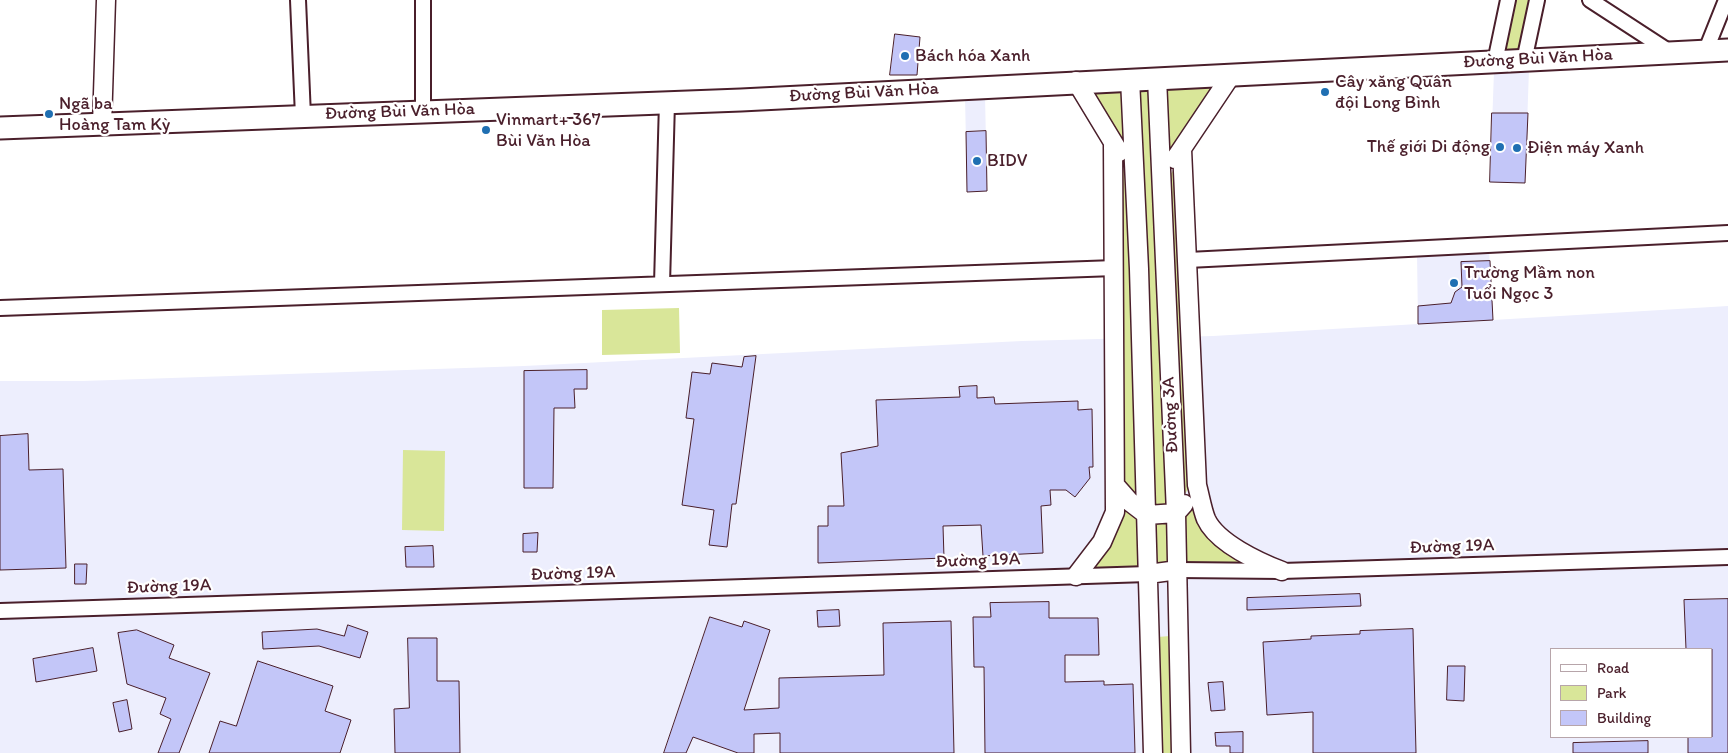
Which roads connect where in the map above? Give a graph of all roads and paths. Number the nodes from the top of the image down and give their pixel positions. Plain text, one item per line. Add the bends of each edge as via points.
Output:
1 (106, 0) edge
2 (298, 0) edge
3 (423, 0) edge
4 (1508, 0) edge
5 (1537, 0) edge
6 (1590, 0) edge
7 (1726, 0) edge
8 (1706, 50) junction
9 (1728, 50) edge
10 (1670, 52) junction
11 (1524, 61) junction
12 (1495, 62) junction
13 (1232, 74) junction
14 (1157, 78) junction
15 (1130, 79) junction
16 (1076, 81) junction
17 (667, 102) junction
18 (423, 110) junction
19 (303, 116) junction
20 (102, 125) junction
21 (0, 128) edge
22 (1114, 143) junction
23 (1182, 150) junction
24 (1162, 178) junction
25 (1135, 180) junction
26 (1728, 233) edge
27 (1188, 260) junction
28 (1115, 268) junction
29 (662, 284) junction
30 (0, 308) edge
31 (1115, 485) junction
32 (1197, 485) junction
33 (1176, 513) junction
34 (1147, 515) junction
35 (1728, 557) edge
36 (1178, 570) junction
37 (1282, 571) junction
38 (1148, 574) junction
39 (1076, 576) junction
40 (0, 611) edge
41 (1153, 753) edge
42 (1181, 753) edge

1 - 20 street
2 - 19 street
3 - 18 street
4 - 12 street
5 - 11 street
6 - 10 street
7 - 8 street
8 - 9 main road, Đường Bùi Văn Hòa
8 - 10 main road, Đường Bùi Văn Hòa
10 - 11 main road, Đường Bùi Văn Hòa
11 - 12 main road, Đường Bùi Văn Hòa
12 - 13 main road, Đường Bùi Văn Hòa
13 - 14 main road, Đường Bùi Văn Hòa
13 - 23 street
14 - 15 main road, Đường Bùi Văn Hòa
14 - 24 street, Đường 3A
15 - 16 main road, Đường Bùi Văn Hòa
15 - 25 street, Đường 3A
16 - 17 main road, Đường Bùi Văn Hòa
16 - 22 street
17 - 18 main road, Đường Bùi Văn Hòa
17 - 29 street
18 - 19 main road, Đường Bùi Văn Hòa
19 - 20 main road, Đường Bùi Văn Hòa
20 - 21 main road, Đường Bùi Văn Hòa
22 - 25 street
22 - 28 street
23 - 24 street
23 - 27 street, Đường 3A
24 - 33 street, Đường 3A
25 - 34 street, Đường 3A
26 - 27 street
27 - 32 street, Đường 3A
28 - 29 street
28 - 31 street
29 - 30 street
31 - 34 street
31 - 39 street via 1114,512 1102,542
32 - 33 street
32 - 37 street, Đường 3A via 1206,520 1224,540 1252,558
33 - 34 street
33 - 36 street, Đường 3A
34 - 38 street, Đường 3A
35 - 37 street, Đường 19A
36 - 37 street, Đường 19A
36 - 38 street
36 - 42 street, Đường 3A
38 - 39 street, Đường 19A
38 - 41 street, Đường 3A
39 - 40 street, Đường 19A

